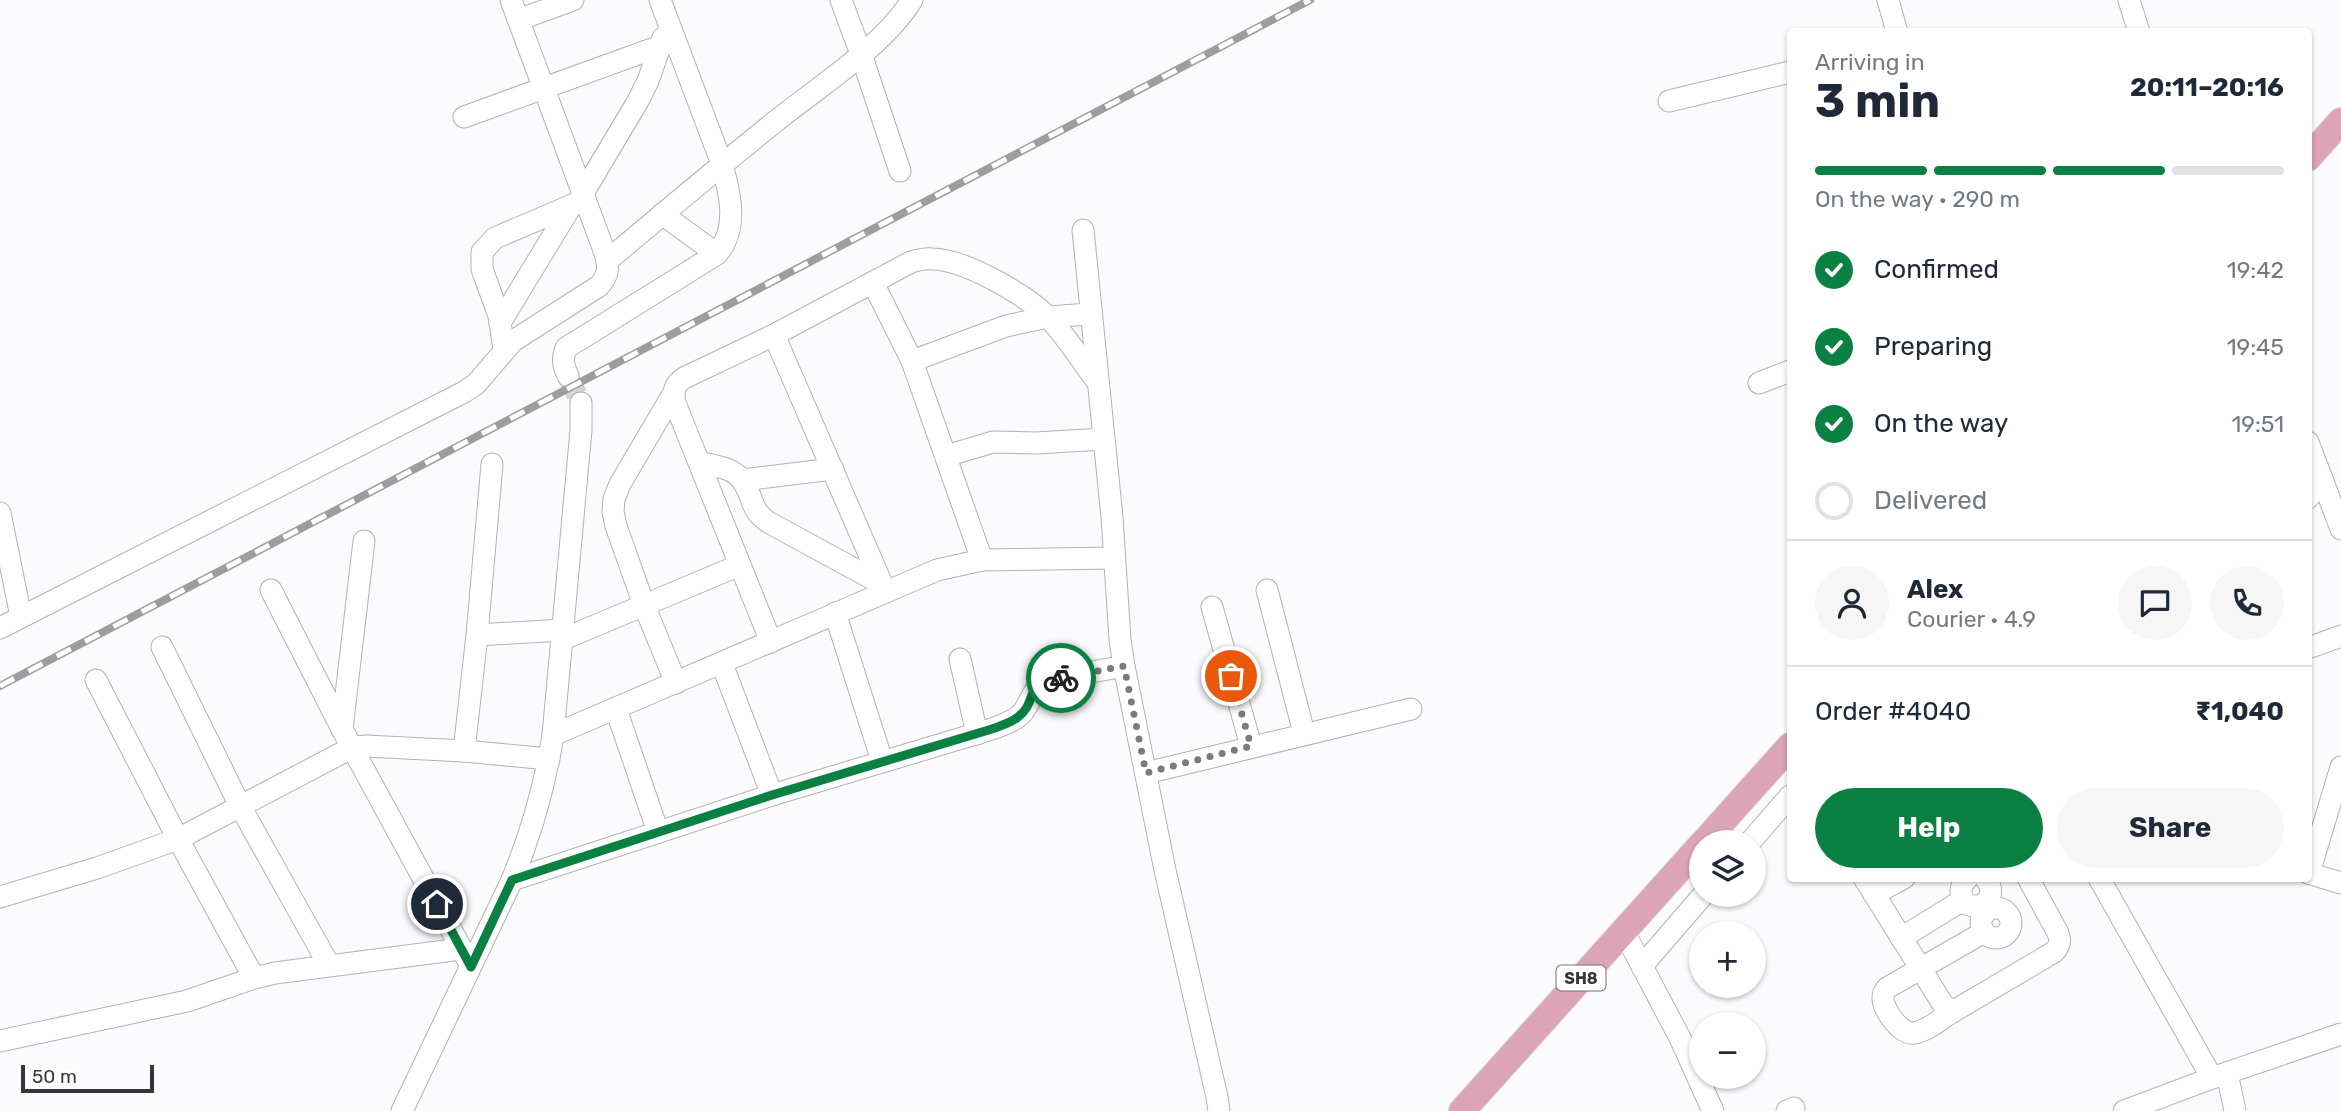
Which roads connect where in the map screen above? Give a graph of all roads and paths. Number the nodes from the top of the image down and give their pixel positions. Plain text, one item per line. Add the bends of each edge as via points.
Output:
1 (511, 0) edge
2 (573, 0) edge
3 (841, 0) edge
4 (912, 0) edge
5 (1888, 0) edge
6 (2130, 0) edge
7 (666, 4) edge
8 (519, 20) junction
9 (1896, 28) edge
10 (2137, 28) edge
11 (660, 46) junction
12 (861, 54) junction
13 (1787, 73) edge
14 (544, 89) junction
15 (1669, 101) dead end
16 (464, 117) dead end
17 (2339, 124) edge
18 (2312, 154) edge
19 (722, 164) junction
20 (900, 171) dead end
21 (579, 200) junction
22 (662, 215) junction
23 (1083, 230) dead end
24 (718, 254) junction
25 (607, 261) junction
26 (873, 283) junction
27 (1090, 314) junction
28 (1048, 317) junction
29 (500, 323) junction
30 (774, 335) junction
31 (504, 349) junction
32 (912, 361) junction
33 (1787, 373) edge
34 (568, 376) tunnel mouth
35 (1098, 382) junction
36 (1759, 383) dead end
37 (673, 394) junction
38 (581, 402) tunnel mouth
39 (1103, 439) junction
40 (2312, 452) edge
41 (946, 456) junction
42 (699, 462) junction
43 (492, 464) dead end
44 (833, 469) junction
45 (742, 480) junction
46 (2323, 481) junction
47 (2312, 493) edge
48 (0, 513) edge
49 (2341, 528) edge
50 (364, 541) dead end
51 (1114, 558) junction
52 (982, 560) junction
53 (740, 565) junction
54 (883, 587) junction
55 (271, 590) dead end
56 (1267, 590) dead end
57 (644, 605) junction
58 (1212, 607) dead end
59 (835, 613) junction
60 (21, 617) junction
61 (0, 628) edge
62 (477, 635) junction
63 (561, 635) junction
64 (2341, 636) edge
65 (771, 642) junction
66 (162, 647) dead end
67 (2312, 647) edge
68 (960, 659) dead end
69 (722, 664) junction
70 (1124, 666) junction
71 (96, 680) dead end
72 (676, 683) junction
73 (616, 709) junction
74 (1411, 709) dead end
75 (1304, 733) junction
76 (977, 734) junction
77 (553, 736) junction
78 (347, 738) junction
79 (1251, 746) junction
80 (1787, 749) edge
81 (464, 751) junction
82 (549, 759) junction
83 (882, 761) junction
84 (2341, 767) edge
85 (1146, 773) junction
86 (772, 795) junction
87 (1787, 801) edge
88 (240, 806) junction
89 (1714, 830) edge
90 (1761, 830) edge
91 (658, 832) junction
92 (178, 838) junction
93 (1689, 857) edge
94 (2312, 860) edge
95 (2312, 874) edge
96 (512, 880) junction
97 (1887, 882) edge
98 (1965, 882) edge
99 (1987, 882) edge
100 (2030, 882) edge
101 (2101, 882) edge
102 (2341, 883) edge
103 (1869, 886) edge
104 (0, 897) edge
105 (2040, 899) junction
106 (1963, 900) junction
107 (1693, 907) edge
108 (1623, 930) junction
109 (1901, 938) junction
110 (466, 958) junction
111 (329, 965) junction
112 (1642, 966) junction
113 (1920, 968) junction
114 (254, 978) junction
115 (1954, 1011) junction
116 (2341, 1034) edge
117 (0, 1041) edge
118 (2220, 1075) junction
119 (402, 1111) edge
120 (1219, 1111) edge
121 (1462, 1111) edge
122 (1713, 1111) edge
123 (2124, 1111) edge
124 (2235, 1111) edge

1 - 8 street
2 - 8 street
3 - 12 street
4 - 12 street
5 - 9 street
6 - 10 street
7 - 11 street
7 - 19 street
8 - 14 street
11 - 14 street
11 - 21 street via 638,101
12 - 19 street
12 - 20 street
13 - 15 street
14 - 16 street
14 - 21 street
17 - 18 main road
19 - 22 street
19 - 24 street via 732,212 726,244
21 - 25 street
21 - 29 street
21 - 29 street via 495,238 482,252 482,269
22 - 24 street
22 - 25 street
23 - 27 street
24 - 34 street via 566,348 563,356
25 - 31 street via 606,279 599,286
26 - 28 street via 911,262 933,258 1016,291
26 - 30 street
26 - 32 street
27 - 28 street
27 - 35 street
28 - 32 street via 1006,326
28 - 35 street
29 - 31 street
30 - 37 street via 684,378
30 - 44 street
31 - 60 street via 464,392
32 - 41 street
33 - 36 street
35 - 39 street
37 - 42 street
37 - 57 street via 614,499 616,526
38 - 63 street
39 - 41 street via 993,442
39 - 51 street
40 - 46 street
41 - 52 street
42 - 45 street via 724,468
42 - 53 street
43 - 62 street
44 - 45 street
44 - 54 street
45 - 54 street via 761,517
46 - 47 street
46 - 49 street
48 - 60 street
50 - 78 street
51 - 52 street
51 - 70 street
52 - 54 street
53 - 57 street
53 - 65 street
54 - 59 street
55 - 78 street
56 - 75 street
57 - 63 street
57 - 72 street
58 - 79 street
59 - 65 street
59 - 83 street
60 - 61 street
62 - 63 street
62 - 81 street
63 - 77 street
64 - 67 street
65 - 69 street
66 - 88 street
68 - 76 street
69 - 72 street
69 - 86 street
70 - 76 street via 1049,680 1037,686 1018,718
70 - 85 street
71 - 92 street
72 - 73 street
73 - 77 street
73 - 91 street
74 - 75 street
75 - 79 street
76 - 83 street
77 - 82 street
78 - 81 street
78 - 88 street
78 - 110 street
79 - 85 street
80 - 89 main road, SH8
81 - 82 street
82 - 96 street
83 - 86 street
84 - 94 street
85 - 120 street
86 - 91 street
87 - 90 street
88 - 92 street
88 - 111 street
91 - 96 street
92 - 104 street
92 - 114 street
93 - 108 main road, SH8
95 - 102 street
96 - 110 street
97 - 103 street
98 - 106 street via 1960,890
99 - 106 street via 1992,890 1986,904 1976,907
100 - 105 street
101 - 118 street
103 - 109 street
105 - 113 street via 2009,917 2002,910 1989,911 1982,918 1984,932
105 - 115 street via 2058,933 2059,947
106 - 109 street
107 - 112 street
108 - 112 street
108 - 121 main road, SH8
109 - 113 street
110 - 111 street
110 - 119 street
111 - 114 street
112 - 122 street
113 - 115 street via 1944,1006
113 - 115 street via 1883,993 1884,1006 1901,1030 1913,1034
114 - 117 street via 187,1001
116 - 118 street
118 - 123 street
118 - 124 street

